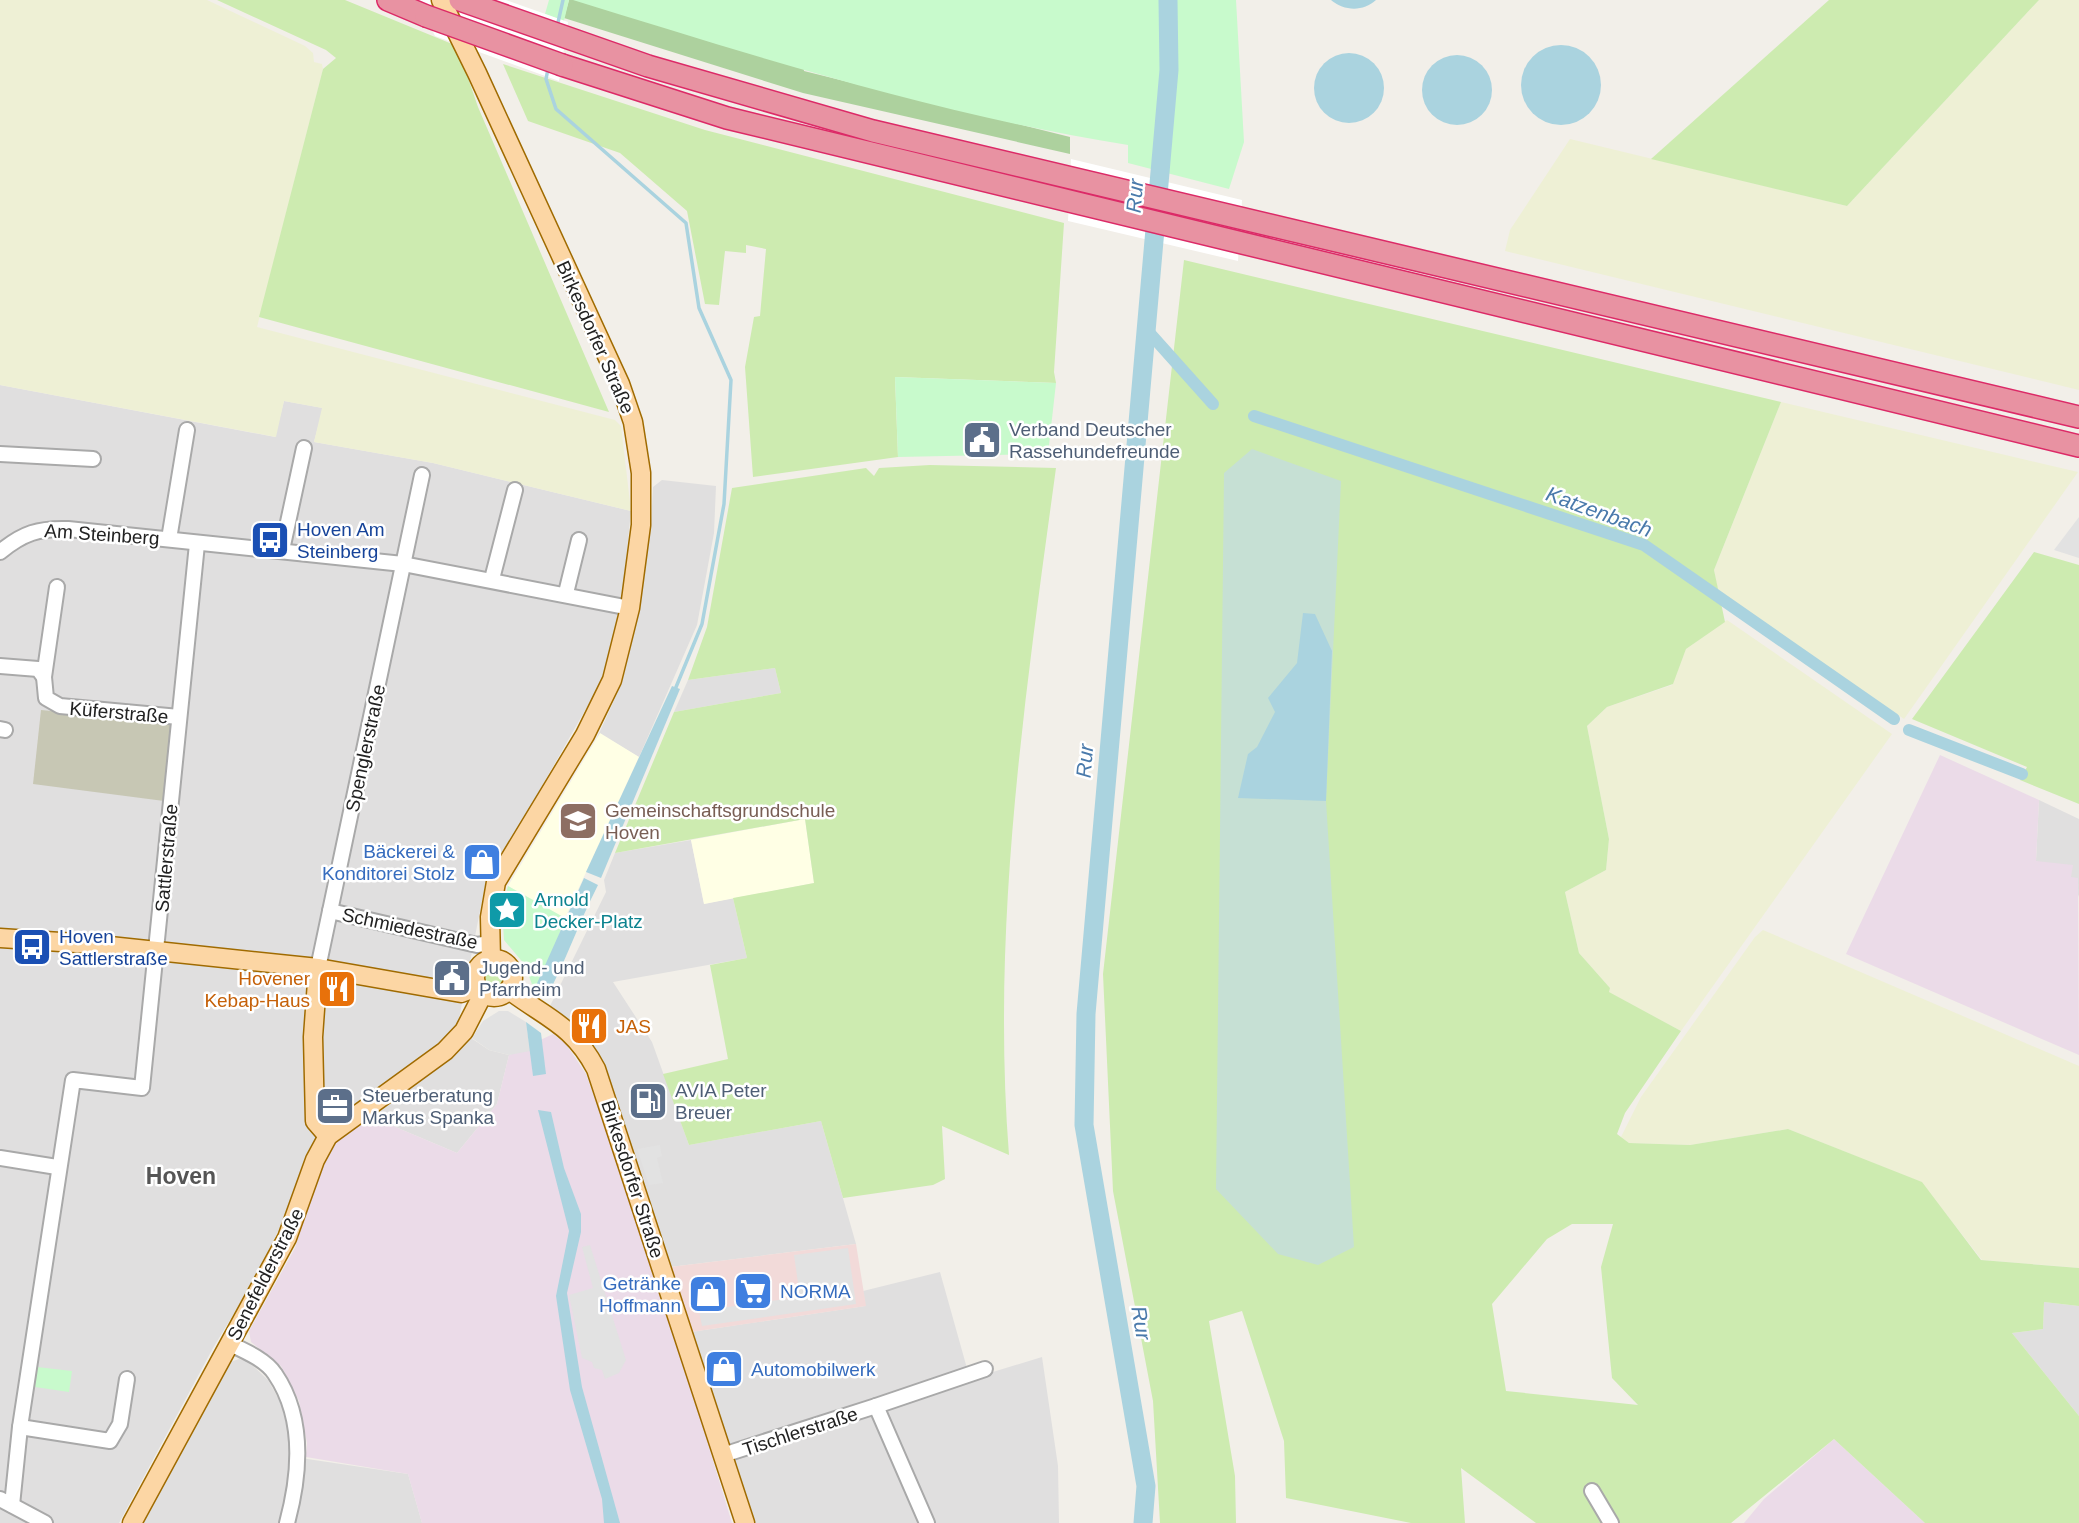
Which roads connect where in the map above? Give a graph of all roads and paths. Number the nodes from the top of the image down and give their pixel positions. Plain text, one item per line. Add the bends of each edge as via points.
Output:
1 (388, 0) edge
2 (441, 0) edge
3 (460, 0) edge
4 (2079, 417) edge
5 (187, 430) dead end
6 (2079, 446) edge
7 (304, 448) dead end
8 (0, 458) edge
9 (93, 459) dead end
10 (422, 475) dead end
11 (515, 490) dead end
12 (169, 539) junction
13 (579, 540) dead end
14 (197, 544) junction
15 (282, 550) junction
16 (0, 552) edge
17 (403, 564) junction
18 (492, 579) junction
19 (57, 587) dead end
20 (566, 593) junction
21 (630, 608) junction
22 (0, 666) edge
23 (44, 677) junction
24 (180, 717) junction
25 (330, 911) junction
26 (0, 938) edge
27 (157, 951) junction
28 (490, 951) junction
29 (318, 968) junction
30 (509, 990) junction
31 (480, 991) junction
32 (328, 1136) junction
33 (0, 1158) edge
34 (57, 1167) junction
35 (230, 1344) junction
36 (985, 1369) dead end
37 (127, 1379) dead end
38 (876, 1406) junction
39 (20, 1427) junction
40 (723, 1455) junction
41 (1592, 1491) dead end
42 (6, 1502) edge
43 (45, 1523) edge
44 (132, 1523) edge
45 (287, 1523) edge
46 (745, 1523) edge
47 (927, 1523) edge
48 (1611, 1523) edge

1 - 6 highway, bridge via 562,65 727,118
2 - 21 main road, Birkesdorfer Straße via 620,384 633,422 642,525
3 - 4 highway via 648,66 873,131
5 - 12 street, Am Steinberg
7 - 15 street
8 - 9 street
10 - 17 street
11 - 18 street
12 - 14 street, Am Steinberg
12 - 16 street, Am Steinberg via 41,528 19,536
13 - 20 street
14 - 15 street, Am Steinberg
14 - 24 street, Sattlerstraße
15 - 17 street, Am Steinberg
17 - 18 street, Am Steinberg
17 - 25 street, Spenglerstraße
18 - 20 street, Am Steinberg
19 - 23 street
20 - 21 street, Am Steinberg
21 - 28 main road, Birkesdorfer Straße via 612,680 585,736 496,882
22 - 23 street via 38,669
23 - 24 street, Küferstraße via 46,698 60,706
24 - 27 street, Sattlerstraße
25 - 28 street, Schmiedestraße
25 - 29 street, Spenglerstraße
26 - 27 main road
27 - 29 main road
27 - 34 street, Sattlerstraße via 142,1088 73,1080
28 - 30 main road via 512,970
28 - 31 main road via 477,970
29 - 31 main road via 461,993
29 - 32 main road, Spenglerstraße via 313,1037 315,1121
30 - 31 main road via 495,998
30 - 40 main road, Birkesdorfer Straße via 565,1026 596,1069
31 - 32 main road, Senefelderstraße via 464,1031 445,1051
32 - 35 main road, Senefelderstraße via 314,1160 287,1238
33 - 34 street
34 - 39 street, Sattlerstraße
35 - 44 main road, Senefelderstraße
35 - 45 street via 275,1372 288,1401 298,1442 298,1477
36 - 38 street, Tischlerstraße
37 - 39 street via 120,1424 110,1441
38 - 40 street, Tischlerstraße
38 - 47 street, Tischlerstraße
39 - 42 street, Sattlerstraße
40 - 46 main road, Birkesdorfer Straße
41 - 48 street
42 - 43 street

